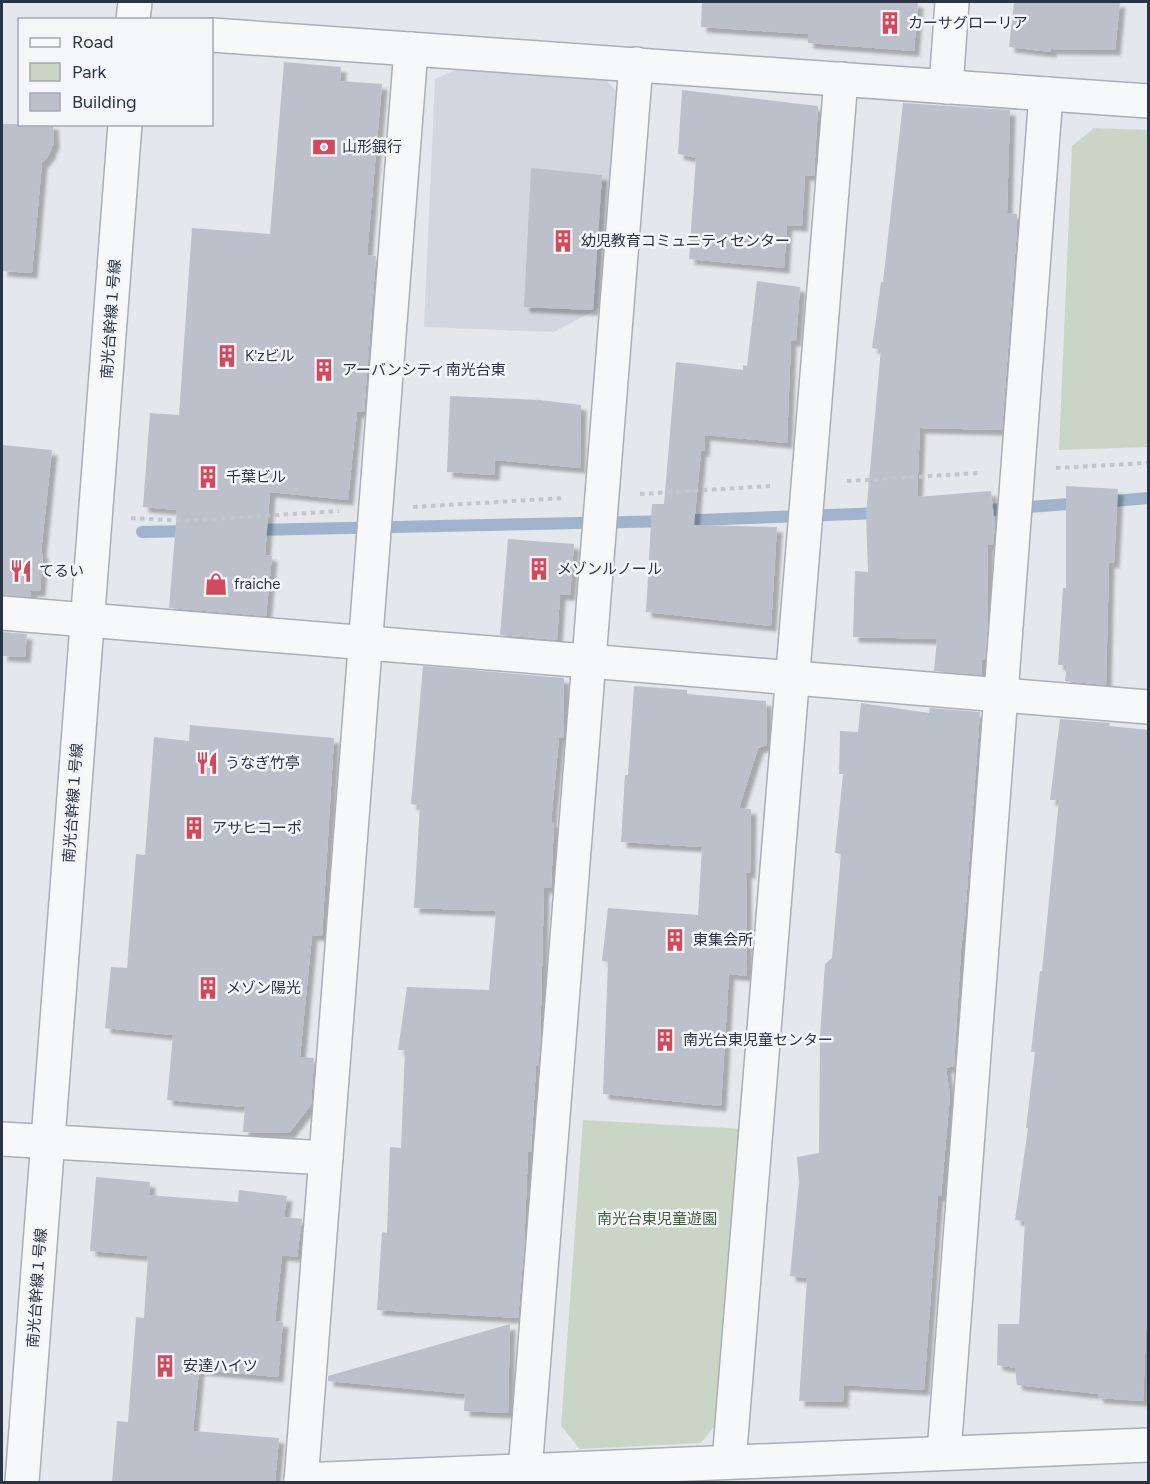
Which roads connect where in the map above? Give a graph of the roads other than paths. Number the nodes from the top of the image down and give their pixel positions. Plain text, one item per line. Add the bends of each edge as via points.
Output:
1 (135, 2) edge
2 (952, 2) edge
3 (133, 18) edge
4 (213, 34) edge
5 (411, 49) junction
6 (636, 64) junction
7 (841, 79) junction
8 (946, 87) junction
9 (1046, 94) junction
10 (1149, 101) edge
11 (125, 126) edge
12 (2, 613) edge
13 (87, 620) junction
14 (366, 642) junction
15 (589, 660) junction
16 (792, 677) junction
17 (1001, 695) junction
18 (1149, 707) edge
19 (2, 1140) edge
20 (48, 1142) junction
21 (326, 1158) junction
22 (1149, 1445) edge
23 (944, 1453) junction
24 (729, 1462) junction
25 (846, 1470) edge
26 (525, 1471) junction
27 (301, 1481) edge
28 (22, 1482) edge

1 - 3 street
2 - 8 street
4 - 5 street
5 - 6 street
5 - 14 street
6 - 7 street
6 - 15 street
7 - 8 street
7 - 16 street
8 - 9 street
9 - 10 street
9 - 17 street
11 - 13 street, 南光台幹線１号線
12 - 13 street
13 - 14 street
13 - 20 street, 南光台幹線１号線
14 - 15 street
14 - 21 street
15 - 16 street
15 - 26 street
16 - 17 street
16 - 24 street
17 - 18 street
17 - 23 street
19 - 20 street
20 - 21 street
20 - 28 street, 南光台幹線１号線
21 - 27 street
22 - 23 street
23 - 25 street
24 - 25 street
24 - 26 street
26 - 27 street

